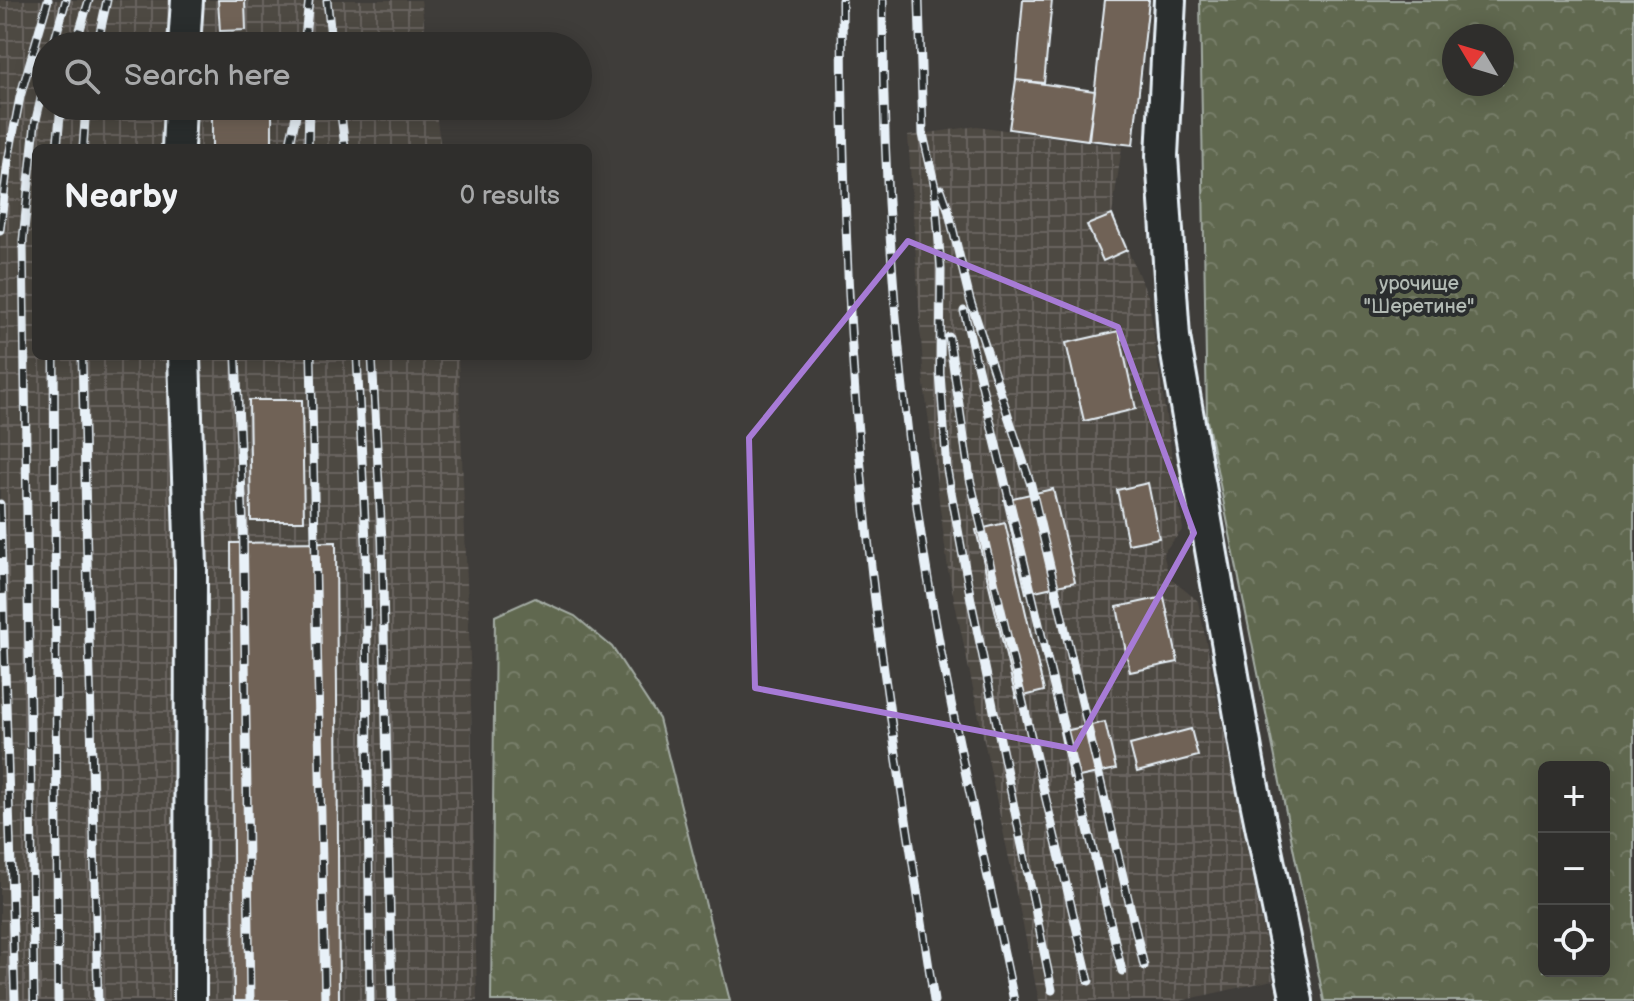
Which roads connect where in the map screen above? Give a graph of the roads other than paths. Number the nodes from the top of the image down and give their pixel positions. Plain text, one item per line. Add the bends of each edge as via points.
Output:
1 (187, 0) edge
2 (1170, 0) edge
3 (185, 32) edge
4 (179, 120) edge
5 (178, 144) edge
6 (184, 360) edge
7 (190, 1001) edge
8 (1297, 1001) edge

1 - 3 street
2 - 8 street via 1162,156 1174,337 1249,767
4 - 5 street
6 - 7 street via 191,568

